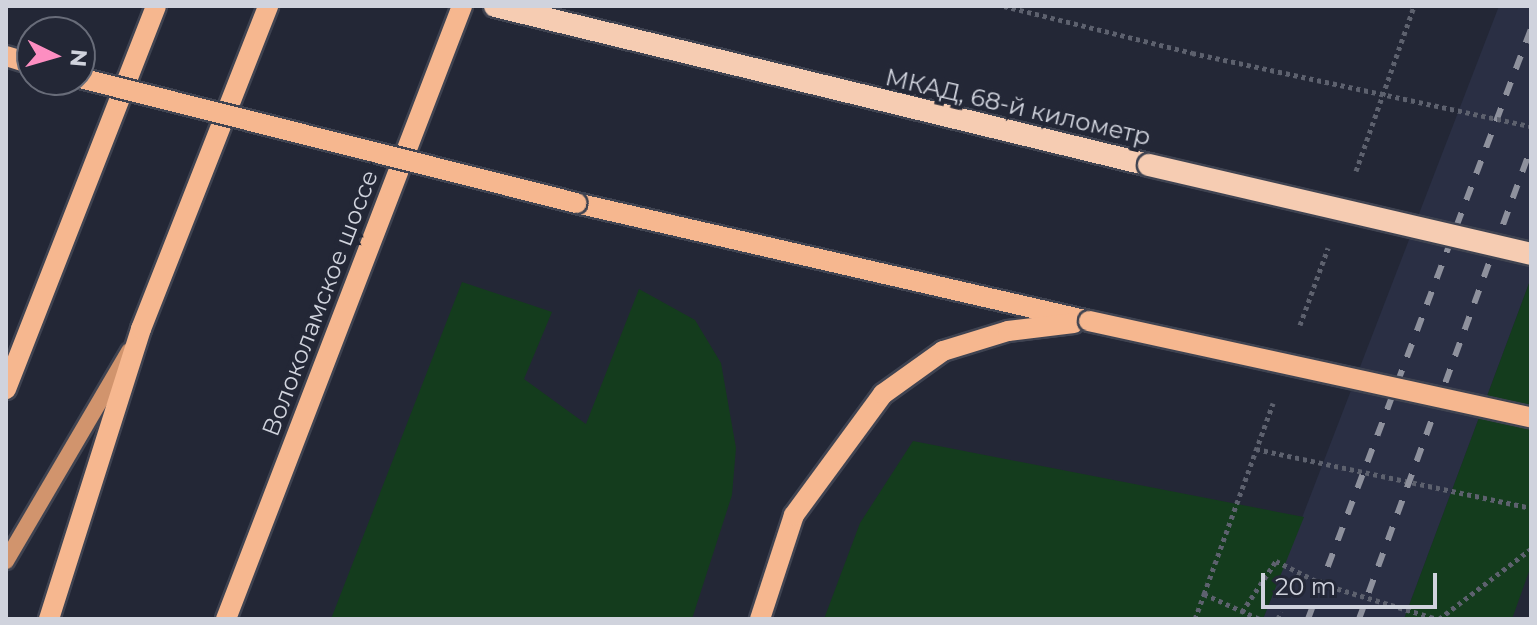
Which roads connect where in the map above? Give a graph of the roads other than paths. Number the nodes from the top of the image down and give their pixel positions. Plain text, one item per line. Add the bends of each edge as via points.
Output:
1 (156, 6) edge
2 (268, 6) edge
3 (462, 6) edge
4 (495, 6) edge
5 (96, 82) edge
6 (1531, 254) edge
7 (1089, 321) junction
8 (141, 329) junction
9 (6, 389) edge
10 (1531, 417) edge
11 (6, 561) edge
12 (49, 619) edge
13 (226, 619) edge
14 (760, 619) edge

1 - 9 main road
2 - 8 main road
3 - 13 main road, Волоколамское шоссе
4 - 6 highway, МКАД, 68-й километр, bridge
5 - 7 main road, bridge via 576,203
7 - 10 main road, bridge
7 - 14 main road via 1008,331 943,351 883,394 794,515
8 - 11 main road
8 - 12 main road

